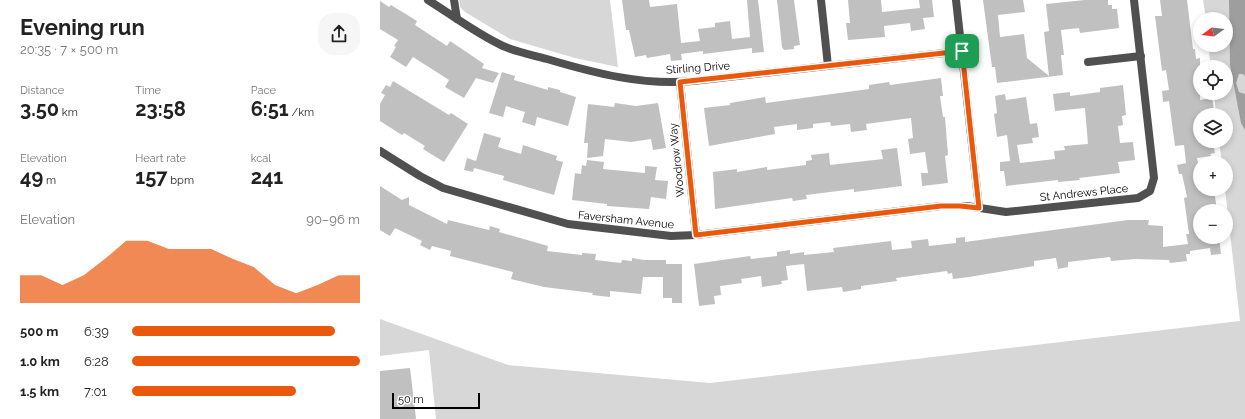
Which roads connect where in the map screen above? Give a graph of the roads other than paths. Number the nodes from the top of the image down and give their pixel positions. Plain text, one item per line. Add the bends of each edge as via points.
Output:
1 (428, 0) edge
2 (454, 0) edge
3 (821, 0) edge
4 (956, 0) edge
5 (1134, 0) edge
6 (457, 19) junction
7 (962, 51) junction
8 (1141, 56) junction
9 (1088, 62) dead end
10 (828, 66) junction
11 (680, 82) junction
12 (380, 151) edge
13 (979, 208) junction
14 (696, 235) junction

1 - 6 street, Stirling Drive
2 - 6 street
3 - 10 street
4 - 7 street
5 - 8 street, St Andrews Place
6 - 11 street, Stirling Drive via 507,47 576,68 615,77
7 - 10 street, Stirling Drive
7 - 13 street
8 - 9 street
8 - 13 street, St Andrews Place via 1154,175 1153,186 1148,193 1137,198 1012,212
10 - 11 street, Stirling Drive
11 - 14 street, Woodrow Way
12 - 14 street, Faversham Avenue via 443,188 568,224 671,236
13 - 14 street, Faversham Avenue via 941,206

